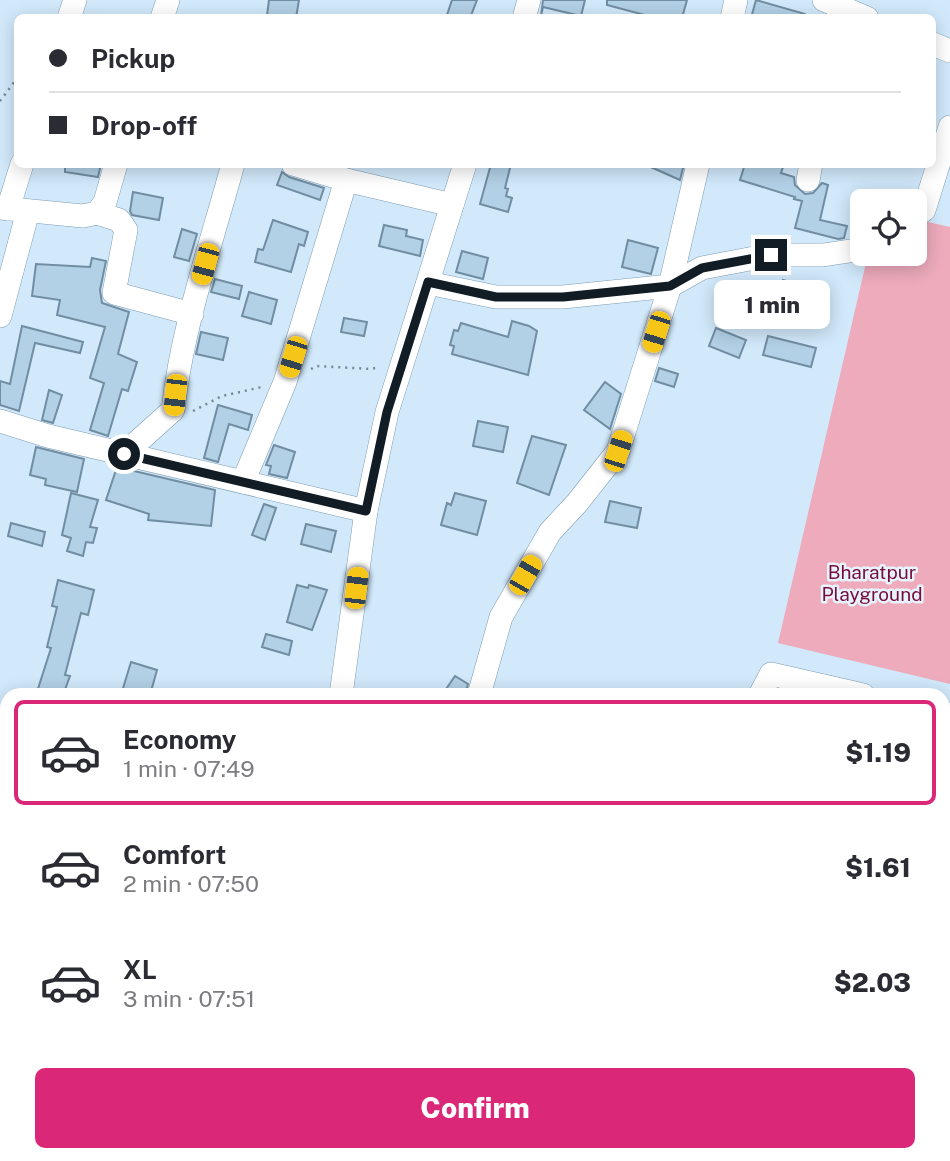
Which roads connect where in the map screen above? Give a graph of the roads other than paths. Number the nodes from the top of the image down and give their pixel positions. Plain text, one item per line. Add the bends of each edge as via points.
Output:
1 (824, 0) edge
2 (857, 14) edge
3 (950, 127) edge
4 (21, 168) edge
5 (115, 168) edge
6 (232, 168) edge
7 (306, 168) edge
8 (464, 168) edge
9 (697, 168) edge
10 (346, 180) junction
11 (927, 200) edge
12 (452, 205) junction
13 (12, 209) edge
14 (97, 214) junction
15 (850, 251) edge
16 (428, 282) junction
17 (670, 286) junction
18 (192, 314) junction
19 (0, 316) edge
20 (0, 421) edge
21 (124, 454) junction
22 (243, 482) junction
23 (366, 511) junction
24 (342, 688) edge
25 (481, 688) edge
26 (764, 688) edge
27 (832, 688) edge

1 - 2 street
3 - 11 street
4 - 13 street
5 - 14 street
6 - 18 street
7 - 10 street
8 - 12 street
9 - 17 street
10 - 12 street
10 - 22 street via 285,382
12 - 16 street
13 - 14 street
13 - 19 street
14 - 18 street via 118,220 126,230 114,293
15 - 17 street via 771,255 702,268
16 - 17 street via 496,297 563,297
16 - 23 street via 387,412
17 - 25 street via 618,451 550,532 501,617
18 - 21 street via 173,411
20 - 21 street
21 - 22 street
22 - 23 street
23 - 24 street
26 - 27 street via 771,674

